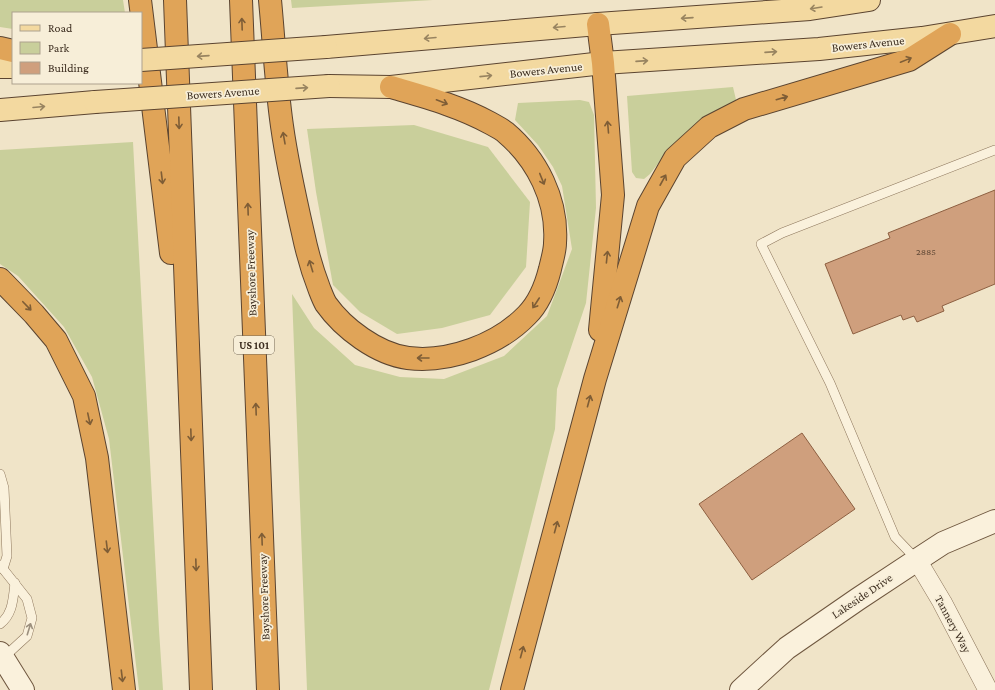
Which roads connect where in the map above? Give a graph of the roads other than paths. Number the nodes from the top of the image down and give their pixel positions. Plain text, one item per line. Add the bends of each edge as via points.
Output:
1 (140, 0) edge
2 (175, 0) edge
3 (241, 0) edge
4 (270, 0) edge
5 (869, 0) edge
6 (141, 12) edge
7 (142, 16) edge
8 (598, 24) junction
9 (995, 26) edge
10 (950, 34) junction
11 (0, 48) edge
12 (12, 50) edge
13 (142, 60) edge
14 (603, 63) junction
15 (12, 67) edge
16 (0, 68) edge
17 (391, 87) junction
18 (0, 110) edge
19 (995, 150) edge
20 (0, 279) edge
21 (595, 379) junction
22 (189, 401) junction
23 (0, 474) edge
24 (995, 521) edge
25 (917, 560) junction
26 (2, 567) edge
27 (15, 584) junction
28 (0, 624) edge
29 (2, 656) edge
30 (23, 690) edge
31 (124, 690) edge
32 (201, 690) edge
33 (268, 690) edge
34 (512, 690) edge
35 (742, 690) edge
36 (988, 690) edge

1 -> 6 highway
2 -> 22 highway
33 -> 3 highway, Bayshore Freeway / US 101
17 -> 4 highway via 440,101 503,131 525,152 539,172 555,219 556,245 547,282 528,314 490,342 450,356 407,358 389,352 364,341 342,323 325,302 311,266 293,191 282,126
5 -> 8 main road via 810,9
7 -> 22 highway
8 -> 13 main road, bridge
8 - 14 highway
9 - 10 main road, Bowers Avenue
14 -> 10 main road, Bowers Avenue via 818,49
21 -> 10 highway via 648,206 675,158 709,127 744,108 909,60
11 - 12 highway
17 -> 14 main road, Bowers Avenue
21 -> 14 highway via 613,195
15 - 16 main road
18 -> 17 main road, Bowers Avenue, bridge via 329,86
19 - 25 lane via 782,233 762,244 830,383 895,537
20 -> 31 highway via 56,340 84,396 97,458
34 -> 21 highway
22 -> 32 highway
23 - 26 lane via 4,488 7,556
24 - 25 street, Lakeside Drive via 943,543
25 - 35 street, Lakeside Drive via 788,648
25 - 36 street, Tannery Way
26 - 27 lane
27 - 28 lane via 12,607
29 -> 27 lane via 27,636 32,618 27,599
29 - 30 street

